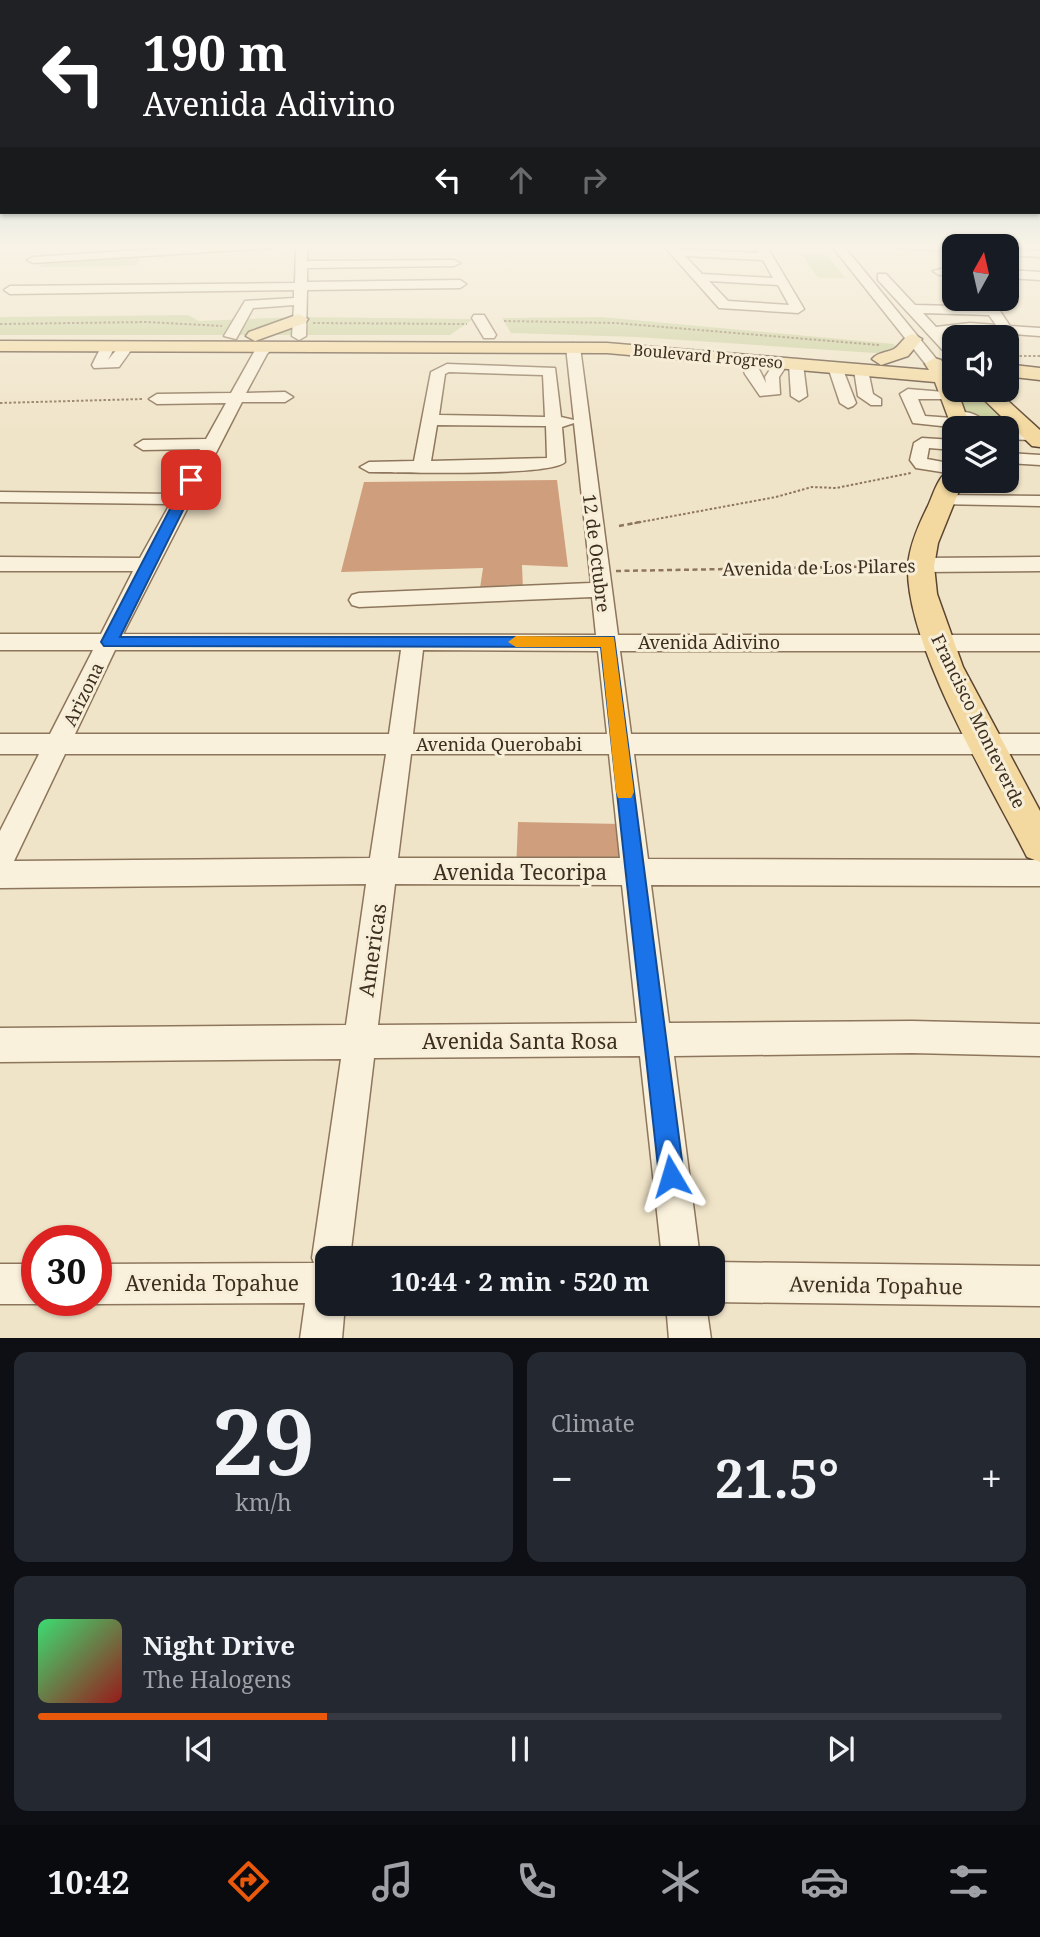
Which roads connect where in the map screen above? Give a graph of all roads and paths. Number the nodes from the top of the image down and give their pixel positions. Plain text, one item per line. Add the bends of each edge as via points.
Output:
1 (247, 307) edge
2 (261, 307) edge
3 (299, 307) edge
4 (769, 307) edge
5 (797, 307) edge
6 (884, 307) edge
7 (911, 309) joint
8 (942, 312) edge
9 (944, 312) joint
10 (299, 318) junction
11 (998, 320) edge
12 (504, 321) dead end
13 (0, 324) edge
14 (235, 325) junction
15 (953, 325) edge
16 (486, 330) junction
17 (932, 331) junction
18 (942, 332) edge
19 (1040, 332) edge
20 (0, 337) edge
21 (262, 341) junction
22 (942, 341) edge
23 (910, 343) junction
24 (1040, 345) edge
25 (0, 346) edge
26 (317, 346) junction
27 (465, 346) junction
28 (573, 347) junction
29 (1019, 354) edge
30 (1022, 354) dead end
31 (886, 366) junction
32 (750, 367) junction
33 (835, 367) junction
34 (464, 368) junction
35 (494, 368) junction
36 (783, 368) junction
37 (861, 370) junction
38 (942, 372) edge
39 (1019, 372) edge
40 (1040, 374) edge
41 (942, 375) edge
42 (942, 378) edge
43 (1019, 384) edge
44 (1040, 386) edge
45 (908, 394) junction
46 (799, 396) dead end
47 (236, 397) junction
48 (285, 397) dead end
49 (157, 399) joint
50 (876, 402) dead end
51 (997, 402) edge
52 (0, 403) edge
53 (848, 403) dead end
54 (430, 420) junction
55 (553, 422) junction
56 (581, 422) junction
57 (942, 423) edge
58 (1035, 438) edge
59 (143, 444) dead end
60 (210, 444) junction
61 (942, 444) edge
62 (1019, 459) edge
63 (1040, 460) edge
64 (422, 466) junction
65 (369, 467) dead end
66 (942, 467) edge
67 (920, 472) dead end
68 (946, 493) edge
69 (983, 493) edge
70 (0, 497) edge
71 (182, 499) junction
72 (1040, 501) edge
73 (619, 526) dead end
74 (0, 564) edge
75 (1040, 564) edge
76 (146, 565) junction
77 (921, 565) junction
78 (599, 581) junction
79 (359, 600) dead end
80 (608, 641) junction
81 (0, 642) edge
82 (109, 642) junction
83 (413, 642) junction
84 (939, 643) junction
85 (1040, 643) edge
86 (0, 744) edge
87 (59, 744) junction
88 (400, 744) junction
89 (618, 744) junction
90 (987, 744) junction
91 (1040, 744) edge
92 (1040, 845) edge
93 (0, 860) edge
94 (383, 871) junction
95 (635, 872) junction
96 (1040, 873) edge
97 (0, 875) edge
98 (656, 1040) junction
99 (1040, 1040) edge
100 (360, 1041) junction
101 (0, 1045) edge
102 (333, 1246) edge
103 (680, 1246) edge
104 (725, 1282) edge
105 (112, 1283) edge
106 (315, 1283) edge
107 (0, 1284) edge
108 (21, 1284) edge
109 (1040, 1286) edge
110 (324, 1316) edge
111 (688, 1316) edge
112 (321, 1338) edge
113 (690, 1338) edge

1 - 14 street
2 - 10 street
3 - 10 street
4 - 5 street
6 - 23 street
7 - 8 street
7 - 17 street
9 - 11 street
9 - 15 street
10 - 16 path
10 - 16 main road, Boulevard Progreso via 336,336
10 - 21 main road, Boulevard Progreso
10 - 26 main road
11 - 19 street
11 - 24 street
12 - 23 path via 615,323
13 - 14 path
14 - 20 main road, Boulevard Progreso
14 - 21 main road, Boulevard Progreso
16 - 27 main road, Boulevard Progreso
16 - 28 main road, Boulevard Progreso
16 - 31 main road, Boulevard Progreso via 617,337
16 - 35 street
17 - 18 street
17 - 22 street
21 - 25 main road, Boulevard Progreso
21 - 26 main road, Boulevard Progreso
21 - 47 street, Arizona via 261,352
23 - 31 main road
23 - 38 street
26 - 27 main road, Boulevard Progreso
27 - 34 street
28 - 32 main road, Boulevard Progreso
28 - 56 street, 12 de Octubre
29 - 30 path
31 - 37 main road, Boulevard Progreso
31 - 41 main road, Boulevard Progreso
31 - 45 street
32 - 36 main road, Boulevard Progreso
32 - 36 street via 765,393 775,391
33 - 36 main road, Boulevard Progreso
33 - 37 main road, Boulevard Progreso
33 - 53 street
34 - 35 street
34 - 54 street via 439,370
35 - 55 street via 550,371
36 - 46 street
37 - 50 street via 866,396
39 - 40 main road
42 - 45 street
43 - 44 main road
45 - 57 street via 911,422
47 - 48 street
47 - 49 street
47 - 60 street, Arizona
49 - 52 path
51 - 58 main road
54 - 55 street
54 - 64 street
55 - 56 street
55 - 64 street via 556,460 551,464
56 - 78 street, 12 de Octubre
59 - 60 street
60 - 71 street, Arizona
61 - 66 street via 922,443 918,460
62 - 63 street
64 - 65 street
67 - 73 path via 836,488 812,486
68 - 77 main road, Francisco Monteverde
69 - 72 street
70 - 71 street
71 - 76 street, Arizona
74 - 76 street
75 - 77 street, Avenida de Los Pilares
76 - 82 street, Arizona
77 - 78 path, Avenida de Los Pilares
77 - 84 main road, Francisco Monteverde
78 - 79 street
78 - 80 street, 12 de Octubre
80 - 83 street, Avenida Adivino
80 - 84 street, Avenida Adivino
80 - 89 street, 12 de Octubre
81 - 82 street, Avenida Adivino
82 - 83 street, Avenida Adivino
82 - 87 street, Arizona
83 - 88 street, Americas
84 - 85 street, Avenida Adivino
84 - 90 main road, Francisco Monteverde
86 - 87 street, Avenida Querobabi
87 - 88 street, Avenida Querobabi
87 - 93 street, Arizona
88 - 89 street, Avenida Querobabi
88 - 94 street, Americas
89 - 90 street, Avenida Querobabi
89 - 95 street, 12 de Octubre
90 - 91 street, Avenida Querobabi
90 - 92 main road, Francisco Monteverde
94 - 95 street, Avenida Tecoripa
94 - 97 street, Avenida Tecoripa
94 - 100 street, Americas
95 - 96 street, Avenida Tecoripa
95 - 98 street, 12 de Octubre
98 - 99 street, Avenida Santa Rosa
98 - 100 street, Avenida Santa Rosa
98 - 103 street, 12 de Octubre
100 - 101 street, Avenida Santa Rosa
100 - 102 street, Americas
104 - 109 street, Avenida Topahue
105 - 106 street, Avenida Topahue
107 - 108 street
110 - 112 street
111 - 113 street

